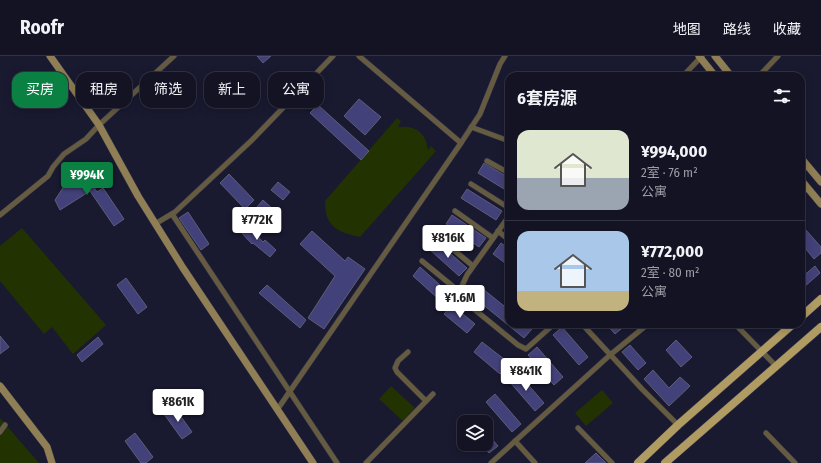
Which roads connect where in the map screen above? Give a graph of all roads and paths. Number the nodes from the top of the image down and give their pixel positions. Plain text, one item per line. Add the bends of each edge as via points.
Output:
1 (50, 56) edge
2 (174, 56) edge
3 (333, 56) edge
4 (358, 56) edge
5 (505, 56) edge
6 (700, 56) edge
7 (715, 56) edge
8 (778, 56) edge
9 (686, 72) edge
10 (712, 72) edge
11 (729, 72) edge
12 (763, 72) edge
13 (99, 125) junction
14 (471, 127) junction
15 (505, 140) edge
16 (461, 143) junction
17 (487, 161) dead end
18 (805, 163) edge
19 (505, 171) edge
20 (821, 182) edge
21 (471, 184) dead end
22 (805, 185) edge
23 (821, 204) edge
24 (505, 205) edge
25 (455, 211) dead end
26 (172, 214) junction
27 (0, 215) edge
28 (505, 221) edge
29 (156, 224) junction
30 (498, 231) junction
31 (437, 236) dead end
32 (505, 237) edge
33 (493, 238) junction
34 (422, 261) dead end
35 (473, 266) junction
36 (461, 293) junction
37 (821, 299) edge
38 (805, 313) edge
39 (821, 326) edge
40 (550, 328) edge
41 (586, 328) edge
42 (643, 328) edge
43 (739, 328) edge
44 (788, 328) edge
45 (408, 352) dead end
46 (761, 352) junction
47 (610, 355) junction
48 (776, 366) junction
49 (0, 386) edge
50 (290, 392) junction
51 (433, 394) dead end
52 (426, 402) junction
53 (277, 410) junction
54 (5, 425) dead end
55 (678, 425) junction
56 (578, 428) dead end
57 (0, 432) edge
58 (766, 433) dead end
59 (515, 441) junction
60 (52, 463) edge
61 (313, 463) edge
62 (337, 463) edge
63 (366, 463) edge
64 (491, 463) edge
65 (535, 463) edge
66 (612, 463) edge
67 (638, 463) edge
68 (665, 463) edge
69 (795, 463) edge

1 - 13 street
2 - 13 street
3 - 26 street via 252,140
4 - 16 street
5 - 14 street via 480,114
6 - 9 street
6 - 10 street
7 - 11 street
8 - 12 street
13 - 27 street via 86,139 64,154 48,176
13 - 29 street
14 - 15 street
14 - 16 street
16 - 50 street
17 - 19 street
18 - 20 street
21 - 24 street
22 - 23 street
25 - 33 street
26 - 29 street
26 - 50 street
28 - 30 street
29 - 53 street
30 - 32 street
30 - 33 street
31 - 35 street
33 - 35 street
34 - 36 street
35 - 36 street via 462,283
36 - 40 street via 469,305 522,348 526,349
37 - 38 main road
39 - 48 main road
41 - 47 street
42 - 47 street
43 - 46 street
44 - 46 main road
45 - 52 street via 398,361 397,372
46 - 48 street
46 - 55 main road
47 - 55 street
47 - 59 street
48 - 68 main road
49 - 60 street via 47,447
50 - 53 street
50 - 62 street
51 - 52 street
52 - 63 street
53 - 61 street
54 - 57 street
55 - 67 main road
56 - 66 street
58 - 69 street
59 - 64 street
59 - 65 street

